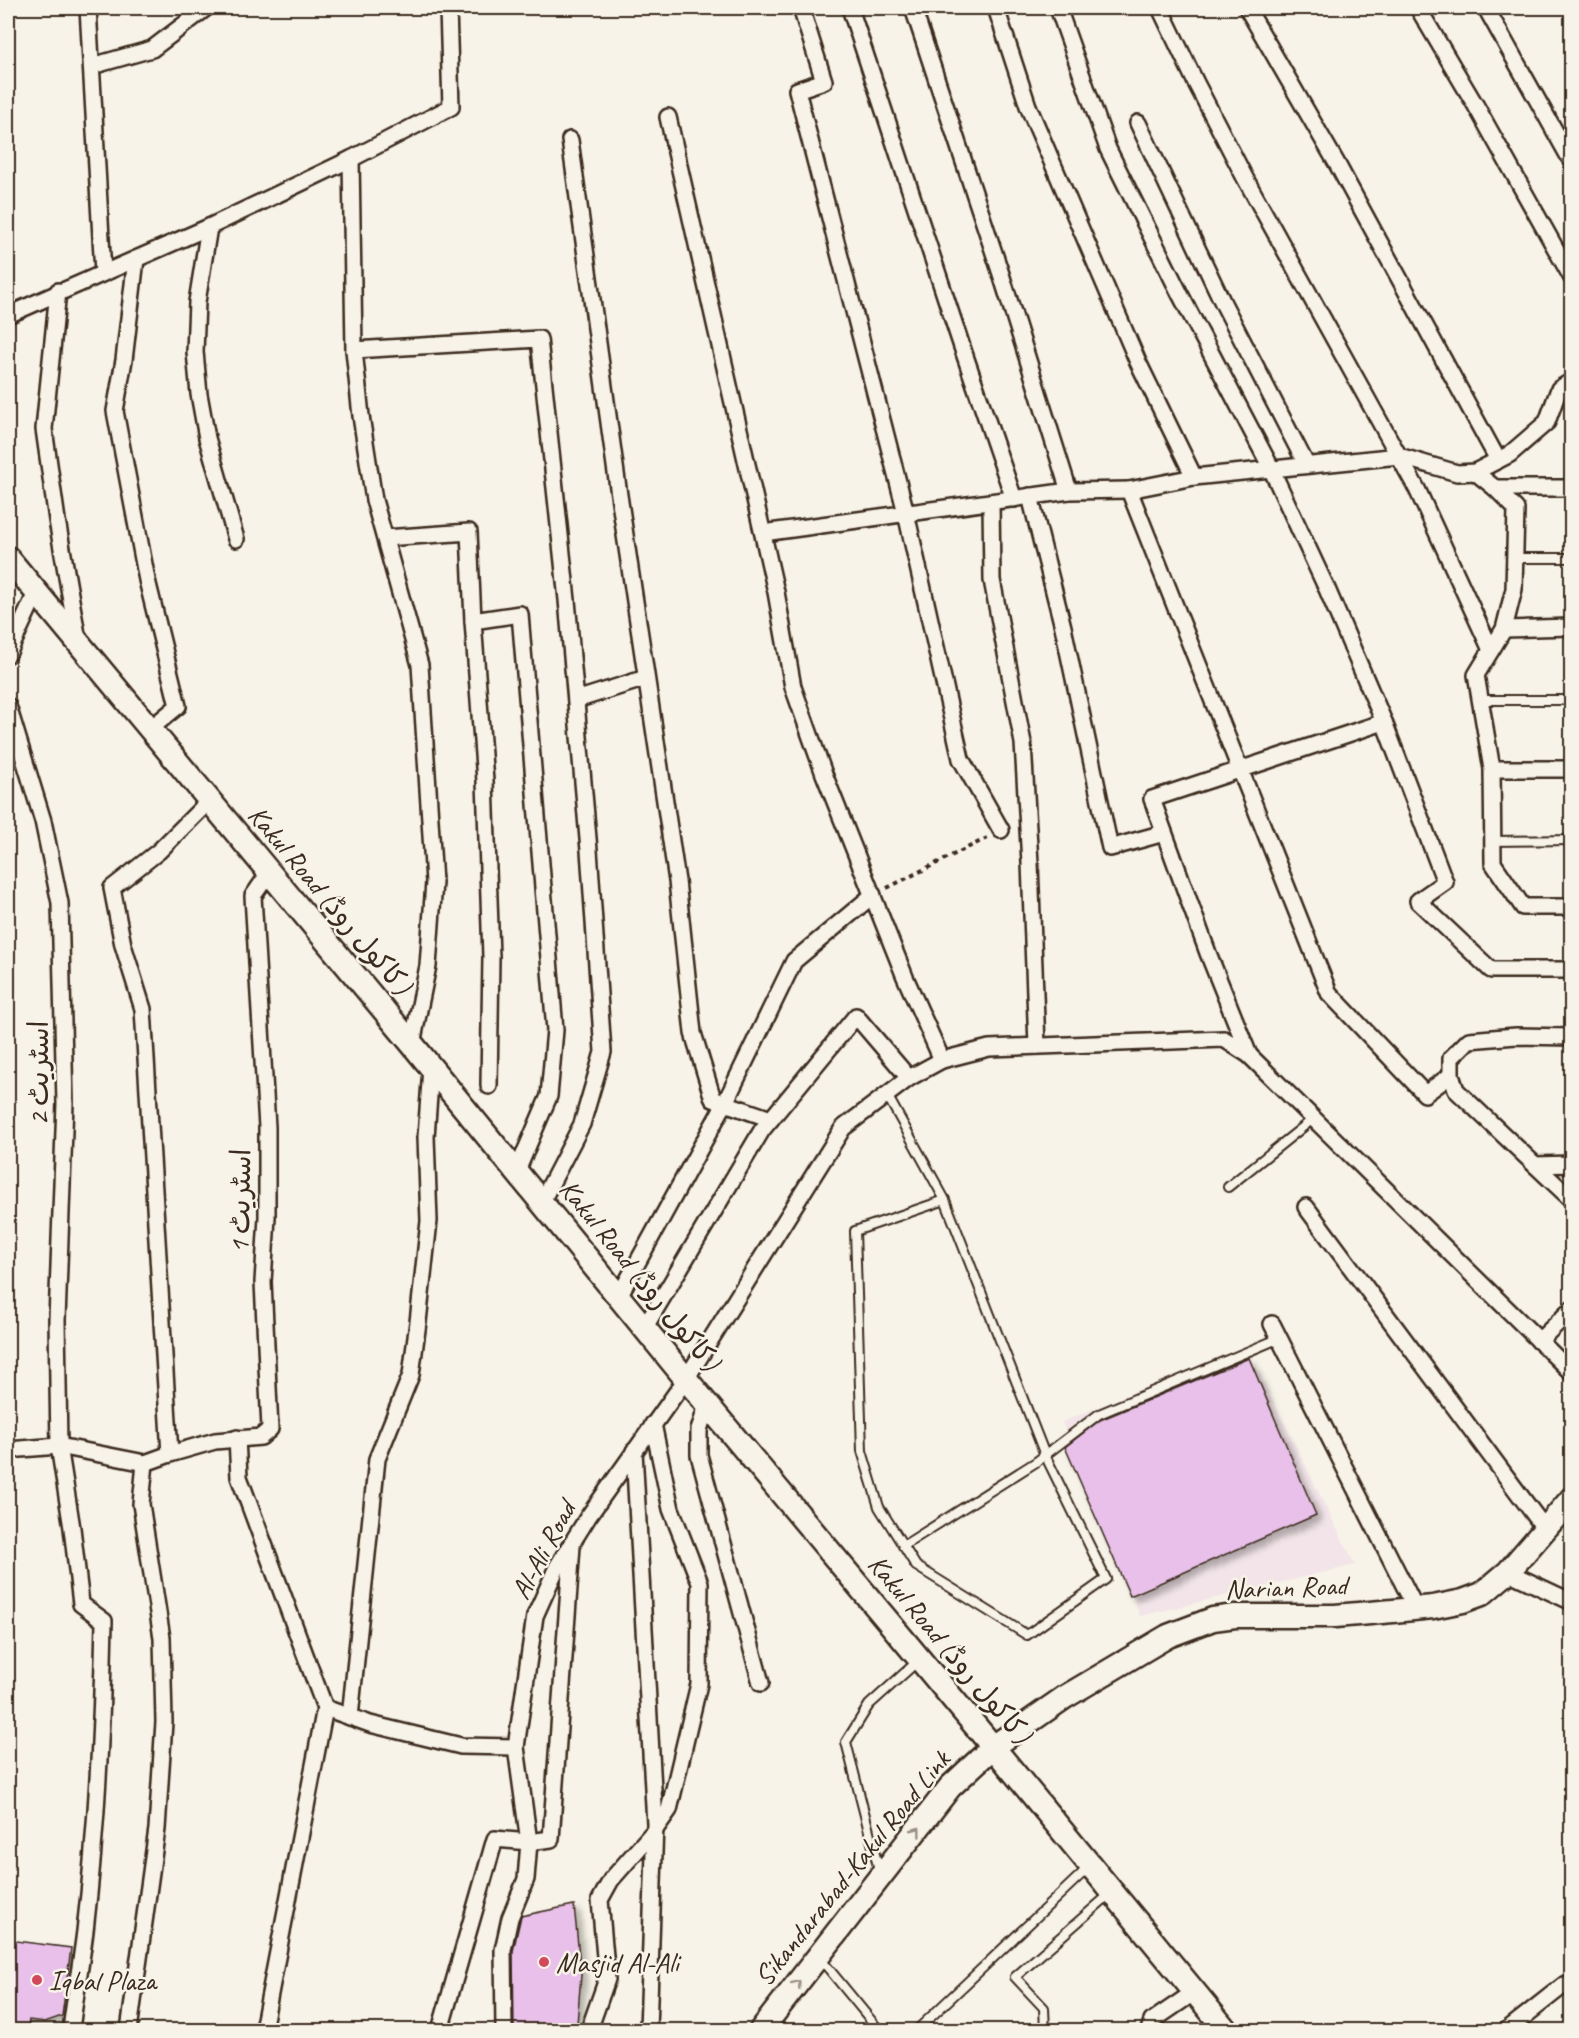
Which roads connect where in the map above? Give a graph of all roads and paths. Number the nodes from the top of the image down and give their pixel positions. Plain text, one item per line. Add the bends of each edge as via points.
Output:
1 (88, 8) edge
2 (206, 8) edge
3 (448, 8) edge
4 (801, 8) edge
5 (850, 8) edge
6 (913, 8) edge
7 (996, 8) edge
8 (1058, 8) edge
9 (1160, 8) edge
10 (1247, 8) edge
11 (1418, 8) edge
12 (1486, 8) edge
13 (92, 66) junction
14 (668, 117) dead end
15 (1138, 123) dead end
16 (570, 140) dead end
17 (351, 159) junction
18 (1572, 162) edge
19 (209, 227) junction
20 (136, 259) junction
21 (104, 273) junction
22 (1572, 278) edge
23 (58, 291) junction
24 (8, 315) edge
25 (354, 350) junction
26 (1572, 381) edge
27 (1399, 456) junction
28 (1498, 460) junction
29 (1306, 464) junction
30 (1271, 468) junction
31 (1475, 472) junction
32 (1194, 477) junction
33 (1495, 488) junction
34 (1572, 488) edge
35 (1129, 490) junction
36 (1069, 491) junction
37 (1030, 496) junction
38 (1014, 499) junction
39 (991, 502) junction
40 (906, 513) junction
41 (763, 533) junction
42 (385, 538) junction
43 (236, 539) dead end
44 (8, 558) edge
45 (1515, 558) junction
46 (1572, 558) edge
47 (36, 593) junction
48 (474, 621) junction
49 (1572, 627) edge
50 (1504, 629) junction
51 (78, 642) junction
52 (1491, 650) junction
53 (8, 654) edge
54 (646, 678) junction
55 (576, 700) junction
56 (1480, 700) junction
57 (1572, 700) edge
58 (8, 706) edge
59 (1383, 722) junction
60 (150, 729) junction
61 (1572, 768) edge
62 (1492, 769) junction
63 (1240, 771) junction
64 (209, 801) junction
65 (1001, 830) joint
66 (1164, 833) junction
67 (1572, 840) edge
68 (1492, 841) junction
69 (269, 873) junction
70 (873, 895) junction
71 (1572, 907) edge
72 (1572, 970) edge
73 (1572, 1037) edge
74 (412, 1044) junction
75 (1037, 1046) junction
76 (1249, 1055) junction
77 (942, 1060) junction
78 (431, 1068) junction
79 (1451, 1075) junction
80 (909, 1078) junction
81 (489, 1086) dead end
82 (887, 1095) junction
83 (725, 1103) junction
84 (771, 1119) junction
85 (1313, 1119) junction
86 (1572, 1164) edge
87 (1535, 1165) junction
88 (517, 1171) junction
89 (1228, 1187) dead end
90 (945, 1200) junction
91 (1572, 1200) edge
92 (541, 1203) junction
93 (1306, 1207) dead end
94 (619, 1296) junction
95 (1572, 1309) edge
96 (1272, 1324) dead end
97 (645, 1328) junction
98 (1280, 1338) junction
99 (1539, 1341) junction
100 (1572, 1373) edge
101 (686, 1378) junction
102 (707, 1405) junction
103 (653, 1424) junction
104 (237, 1438) junction
105 (59, 1446) junction
106 (8, 1450) edge
107 (634, 1451) junction
108 (170, 1454) junction
109 (1045, 1455) junction
110 (145, 1463) junction
111 (1572, 1498) edge
112 (1545, 1529) junction
113 (572, 1543) junction
114 (903, 1546) junction
115 (1508, 1572) junction
116 (1572, 1602) edge
117 (1416, 1609) junction
118 (920, 1659) junction
119 (761, 1683) dead end
120 (325, 1708) junction
121 (350, 1718) junction
122 (516, 1747) junction
123 (993, 1747) junction
124 (654, 1831) junction
125 (529, 1842) junction
126 (1090, 1866) junction
127 (881, 1878) junction
128 (1112, 1893) junction
129 (818, 1957) junction
130 (1564, 1985) dead end
131 (1193, 1993) junction
132 (71, 2031) edge
133 (129, 2031) edge
134 (263, 2031) edge
135 (440, 2031) edge
136 (504, 2031) edge
137 (589, 2031) edge
138 (648, 2031) edge
139 (761, 2031) edge
140 (879, 2031) edge
141 (917, 2031) edge
142 (1045, 2031) edge
143 (1149, 2031) edge
144 (1226, 2031) edge
145 (1507, 2031) edge

1 - 13 street
2 - 13 street via 152,49
3 - 17 street via 451,108
4 - 40 street via 824,81 797,90
5 - 38 street
6 - 36 street
7 - 32 street via 1028,106 1138,362
8 - 30 street via 1108,149
9 - 27 street via 1245,178
10 - 28 street via 1336,162
11 - 22 street
12 - 18 street
13 - 21 street
14 - 41 street
15 - 29 street via 1223,303
16 - 54 street
17 - 19 street
17 - 25 street
19 - 20 street
19 - 43 street via 196,302 196,363 207,438
20 - 21 street
20 - 60 street via 115,411 147,580 178,706
21 - 23 street
23 - 24 street
23 - 51 street via 44,429
25 - 42 street via 374,500
25 - 55 street via 539,339
26 - 28 street via 1559,389 1546,422
27 - 29 street
27 - 31 street via 1457,472
27 - 52 street
28 - 31 street
29 - 30 street
30 - 32 street
30 - 59 street via 1328,589
31 - 33 street
32 - 35 street
33 - 34 street
33 - 45 street via 1516,509
35 - 36 street
35 - 63 street
36 - 37 street
37 - 38 street
37 - 66 street via 1063,627 1110,848
38 - 39 street
39 - 40 street
39 - 75 street via 992,580 1023,743
40 - 41 street
40 - 65 street via 961,759
41 - 70 street via 793,687
42 - 48 street via 469,532
42 - 74 street via 420,665 434,882 429,966
44 - 47 main road, Kakul Road (کاکول روڈ)
45 - 46 lane
45 - 50 street via 1514,589
47 - 51 main road, Kakul Road (کاکول روڈ)
47 - 53 street
48 - 81 street via 490,933
48 - 88 street via 520,614 555,1030 549,1096
49 - 50 street
50 - 52 street
51 - 60 main road, Kakul Road (کاکول روڈ)
52 - 56 street via 1476,675
54 - 55 street
54 - 83 street via 677,881 693,1033 713,1099
55 - 92 street via 603,1052 582,1124
56 - 57 lane
56 - 62 street
58 - 105 street, اسٹریٹ 2 via 42,821 60,903 65,1103 57,1320
59 - 63 street
59 - 72 street via 1446,882 1418,901 1491,970
60 - 64 main road, Kakul Road (کاکول روڈ)
61 - 62 street
62 - 68 street
63 - 66 street via 1152,799
63 - 79 street via 1329,993 1425,1094
64 - 69 main road, Kakul Road (کاکول روڈ)
64 - 108 street via 159,851 112,888 123,945 143,1009
65 - 70 path
66 - 76 street
67 - 68 lane
68 - 71 street via 1493,863 1524,907
69 - 74 main road, Kakul Road (کاکول روڈ)
69 - 104 street, اسٹریٹ 1 via 253,896 267,1127 264,1282 270,1429 261,1437
70 - 77 street
70 - 83 street via 794,961
73 - 79 street via 1469,1040 1451,1058
74 - 78 main road, Kakul Road (کاکول روڈ)
75 - 76 street, Al-Ali Road via 1224,1039
75 - 77 street, Al-Ali Road via 989,1048
76 - 85 street
77 - 80 street, Al-Ali Road
78 - 88 main road, Kakul Road (کاکول روڈ)
78 - 121 street via 426,1137 429,1221 418,1322 411,1375 377,1459
79 - 87 street via 1456,1090
80 - 82 street, Al-Ali Road
80 - 84 street via 856,1016
82 - 90 lane
82 - 101 street, Al-Ali Road via 843,1128
83 - 84 street
83 - 94 street
84 - 97 street
85 - 89 lane
85 - 99 street
86 - 87 street
87 - 91 street
88 - 92 main road, Kakul Road (کاکول روڈ)
90 - 109 lane
90 - 114 lane via 855,1231 862,1451 879,1507
92 - 94 main road, Kakul Road (کاکول روڈ)
93 - 112 street
94 - 97 main road, Kakul Road (کاکول روڈ)
95 - 99 street
96 - 98 street
97 - 101 main road, Kakul Road (کاکول روڈ)
98 - 109 lane via 1099,1414
98 - 117 street
99 - 100 street
101 - 102 main road, Kakul Road (کاکول روڈ)
101 - 103 street, Al-Ali Road
102 - 118 main road, Kakul Road (کاکول روڈ)
102 - 119 street via 699,1430 699,1455
103 - 107 street, Al-Ali Road
103 - 124 street via 671,1509 700,1583 699,1684 669,1810
104 - 108 street, اسٹریٹ 1
104 - 120 street via 239,1477
105 - 106 street
105 - 110 street
105 - 132 street, اسٹریٹ 2 via 81,1604 104,1620 102,1725 92,1863
107 - 113 street, Al-Ali Road
107 - 124 street
108 - 110 street, اسٹریٹ 1
109 - 114 lane
109 - 114 lane via 1106,1579 1027,1635 916,1566
110 - 133 street via 141,1504 162,1638 164,1722 157,1829
111 - 112 main road, Narian Road
112 - 115 main road, Narian Road
113 - 122 street, Al-Ali Road via 535,1616
113 - 125 street via 551,1839
115 - 116 street
115 - 117 main road, Narian Road via 1482,1594
117 - 123 main road, Narian Road via 1335,1616 1226,1617 1192,1625 1065,1697
118 - 123 main road, Kakul Road (کاکول روڈ)
118 - 127 lane via 869,1705 846,1742
120 - 121 street
120 - 134 street
121 - 122 street via 461,1746
122 - 125 street, Al-Ali Road
123 - 126 main road, Kakul Road (کاکول روڈ)
127 -> 123 main road, Sikandarabad-Kakul Road Link via 950,1787
124 - 137 street via 611,1880 600,1900 607,1979
124 - 138 street
125 - 135 street via 495,1839
125 - 136 street, Al-Ali Road via 526,1879 510,1918 503,1950
126 - 128 main road, Kakul Road (کاکول روڈ)
126 - 141 lane
127 - 129 main road, Sikandarabad-Kakul Road Link
128 - 131 main road, Kakul Road (کاکول روڈ)
128 - 142 lane via 1014,1977 1044,2008
139 -> 129 main road, Sikandarabad-Kakul Road Link
129 - 140 lane
130 - 145 street
131 - 143 street via 1152,2021
131 - 144 main road, Kakul Road (کاکول روڈ)

